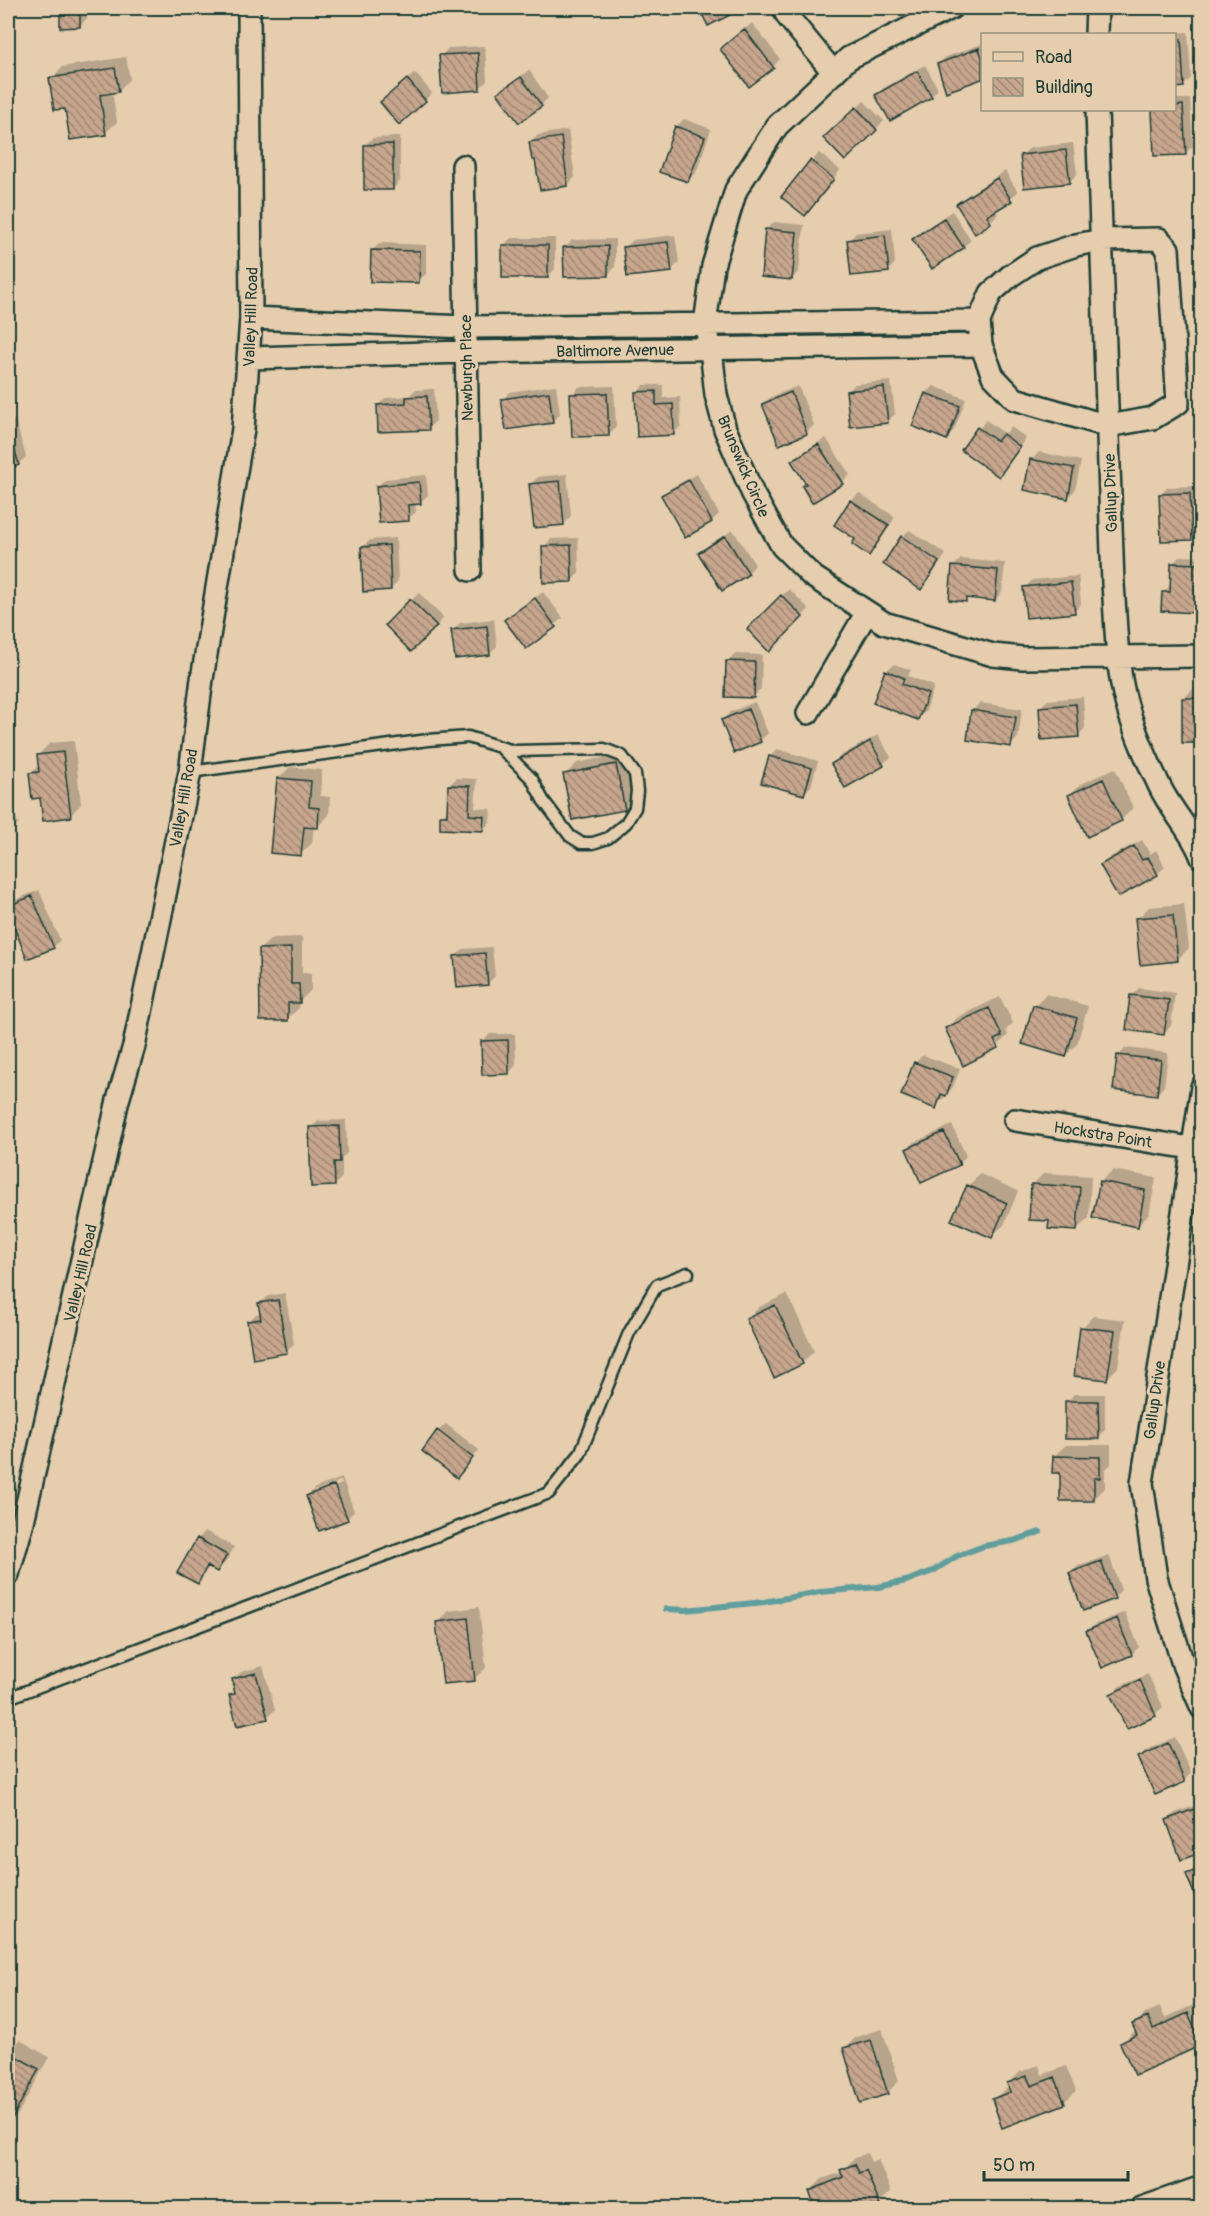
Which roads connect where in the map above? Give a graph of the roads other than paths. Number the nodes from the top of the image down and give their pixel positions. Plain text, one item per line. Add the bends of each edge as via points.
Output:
1 (249, 8) edge
2 (783, 8) edge
3 (951, 8) edge
4 (1096, 8) edge
5 (1096, 33) edge
6 (834, 73) junction
7 (1097, 111) edge
8 (463, 166) dead end
9 (1101, 240) junction
10 (251, 318) junction
11 (979, 321) junction
12 (705, 324) junction
13 (466, 327) junction
14 (981, 345) junction
15 (711, 349) junction
16 (466, 352) junction
17 (249, 358) junction
18 (1108, 426) junction
19 (470, 570) dead end
20 (867, 612) junction
21 (1119, 656) junction
22 (1202, 656) edge
23 (808, 713) dead end
24 (500, 747) junction
25 (190, 772) junction
26 (1202, 858) edge
27 (1202, 1087) edge
28 (1015, 1120) dead end
29 (1191, 1148) junction
30 (688, 1273) dead end
31 (8, 1574) edge
32 (1195, 1673) edge
33 (8, 1698) edge
34 (1202, 1708) edge
35 (1202, 2187) edge
36 (1142, 2208) edge

1 - 10 street, Valley Hill Road
2 - 6 street
3 - 6 street, Brunswick Circle via 849,58
4 - 5 street
6 - 12 street, Brunswick Circle via 777,126 736,190 712,266
7 - 9 street, Gallup Drive
8 - 13 street, Newburgh Place
9 - 11 street via 1037,258 991,293
9 - 18 street, Gallup Drive
9 - 18 street via 1159,239 1168,249 1178,403 1153,418
10 - 13 street, Baltimore Avenue
10 - 17 street, Valley Hill Road
11 - 12 street, Baltimore Avenue
11 - 14 street
12 - 13 street, Baltimore Avenue
12 - 15 street, Brunswick Circle
13 - 16 street, Newburgh Place
14 - 15 street, Baltimore Avenue
14 - 18 street via 993,376 1015,399
15 - 16 street, Baltimore Avenue
15 - 20 street, Brunswick Circle via 716,395 725,429 753,494 782,546 812,576
16 - 17 street, Baltimore Avenue
16 - 19 street, Newburgh Place
17 - 25 street, Valley Hill Road via 243,429
18 - 21 street, Gallup Drive
20 - 21 street, Brunswick Circle via 884,623 993,654 1023,658
20 - 23 street
21 - 22 street, Brunswick Circle
21 - 26 street, Gallup Drive via 1126,701 1145,752 1161,789
24 - 24 lane via 514,751 604,749 622,756 635,774 635,808 626,824 608,838 581,843 570,836 532,779
24 - 25 lane via 468,737 428,740
25 - 31 street, Valley Hill Road via 134,1046 118,1100
27 - 29 street, Gallup Drive
28 - 29 street, Hockstra Point
29 - 32 street, Gallup Drive via 1142,1484 1156,1578
30 - 33 lane via 657,1285 629,1333 580,1454 549,1493
32 - 34 street, Gallup Drive
35 - 36 street

